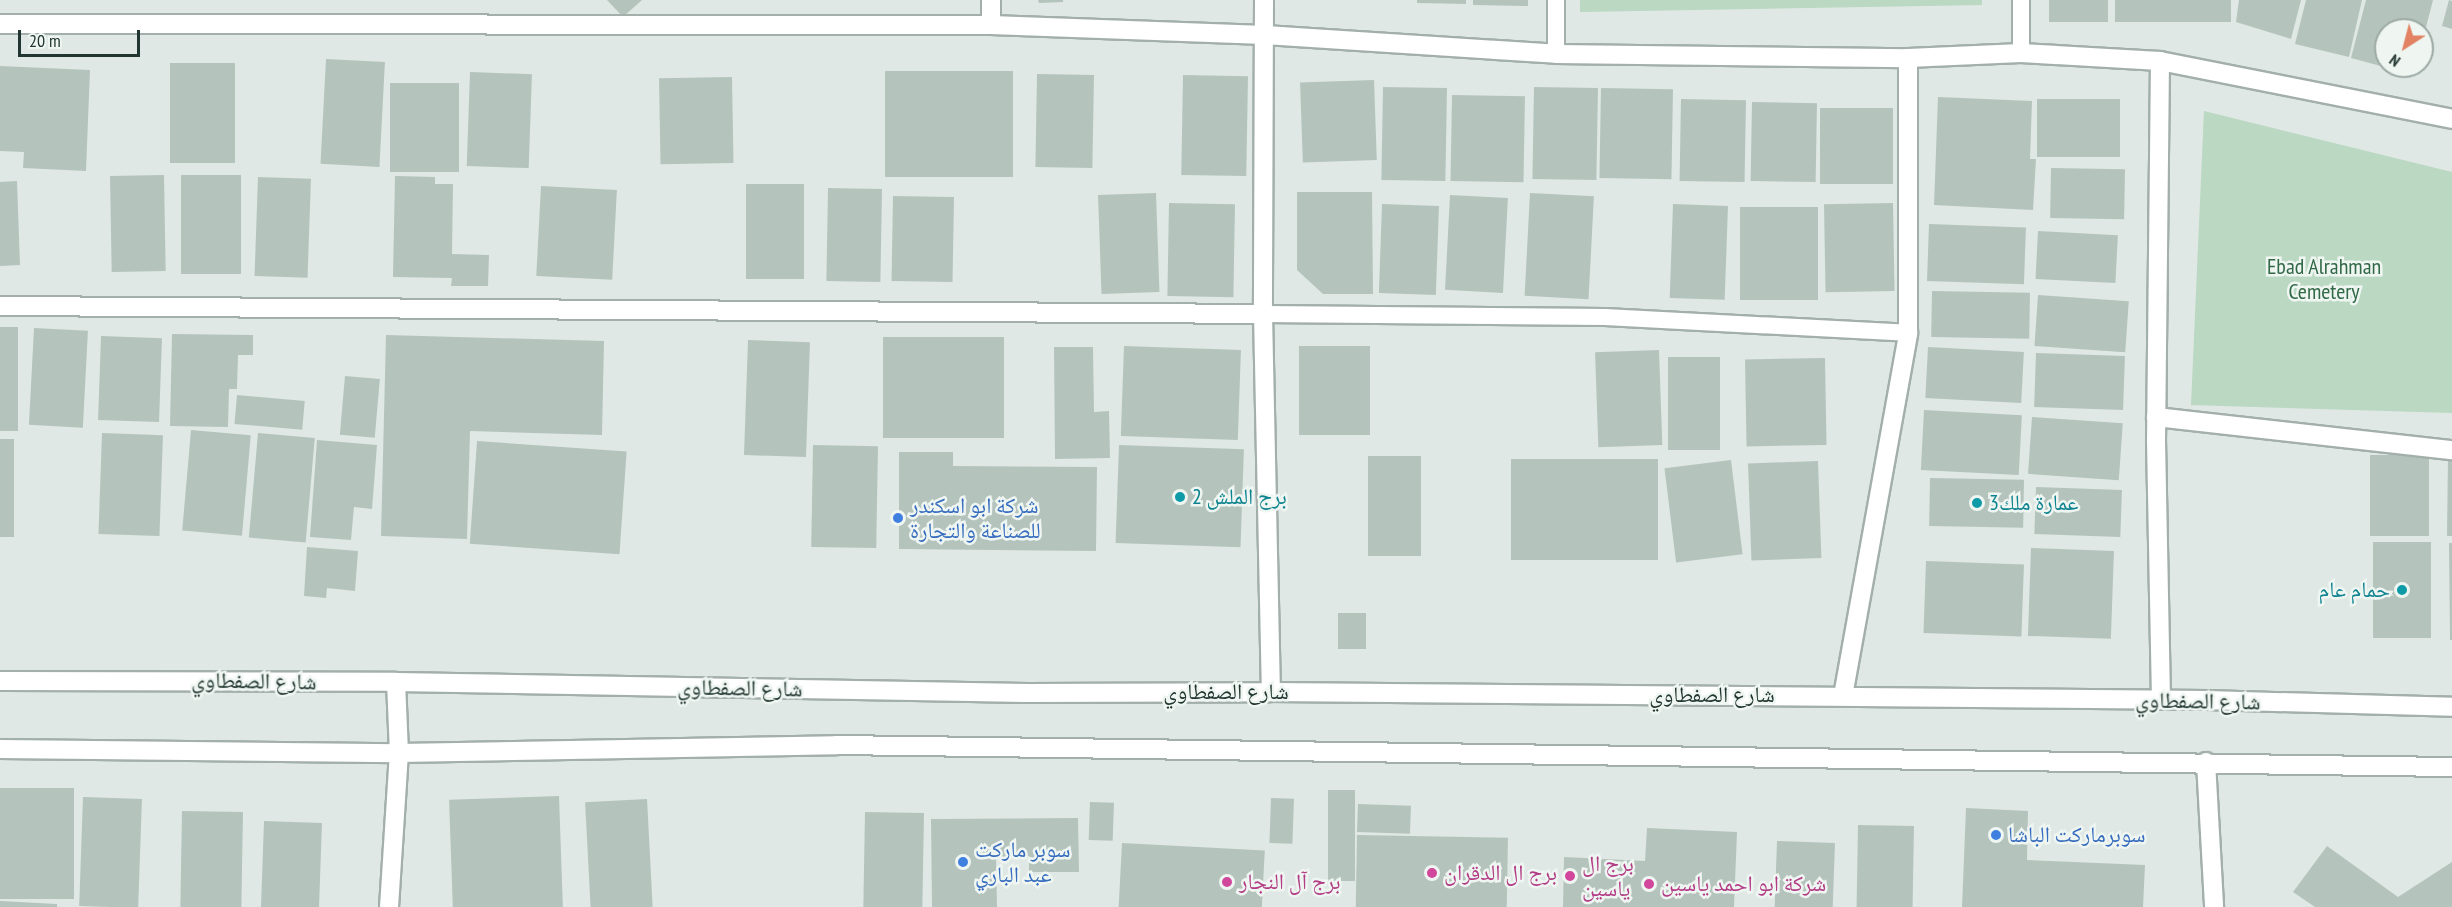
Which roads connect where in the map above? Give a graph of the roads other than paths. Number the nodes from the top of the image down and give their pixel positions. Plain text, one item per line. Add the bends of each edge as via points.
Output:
1 (991, 0) edge
2 (1264, 0) edge
3 (1556, 0) edge
4 (2021, 0) edge
5 (0, 24) edge
6 (991, 25) junction
7 (1265, 35) junction
8 (2021, 53) junction
9 (1556, 54) junction
10 (1908, 58) junction
11 (2160, 61) junction
12 (2452, 119) edge
13 (0, 306) edge
14 (1263, 314) junction
15 (1908, 333) junction
16 (2156, 417) junction
17 (2452, 450) edge
18 (0, 681) edge
19 (396, 682) junction
20 (1271, 692) junction
21 (1843, 696) junction
22 (2161, 700) junction
23 (2452, 707) edge
24 (0, 749) edge
25 (399, 753) junction
26 (2206, 762) junction
27 (2452, 767) edge
28 (389, 907) edge
29 (2214, 907) edge

1 - 6 street
2 - 7 street
3 - 9 lane
4 - 8 lane
5 - 6 street
6 - 7 street
7 - 9 street
7 - 14 street
8 - 10 street
8 - 11 street
9 - 10 street
10 - 15 street
11 - 12 street
11 - 16 street
13 - 14 street
14 - 15 lane via 1605,317
14 - 20 street
15 - 21 street
16 - 17 street
16 - 22 street
18 - 19 street, شارع الصفطاوي
19 - 20 street, شارع الصفطاوي via 1028,693
19 - 25 street
20 - 21 street, شارع الصفطاوي
21 - 22 street, شارع الصفطاوي
22 - 23 street, شارع الصفطاوي
24 - 25 street
25 - 26 street via 836,746
25 - 28 street
26 - 27 street
26 - 29 street

